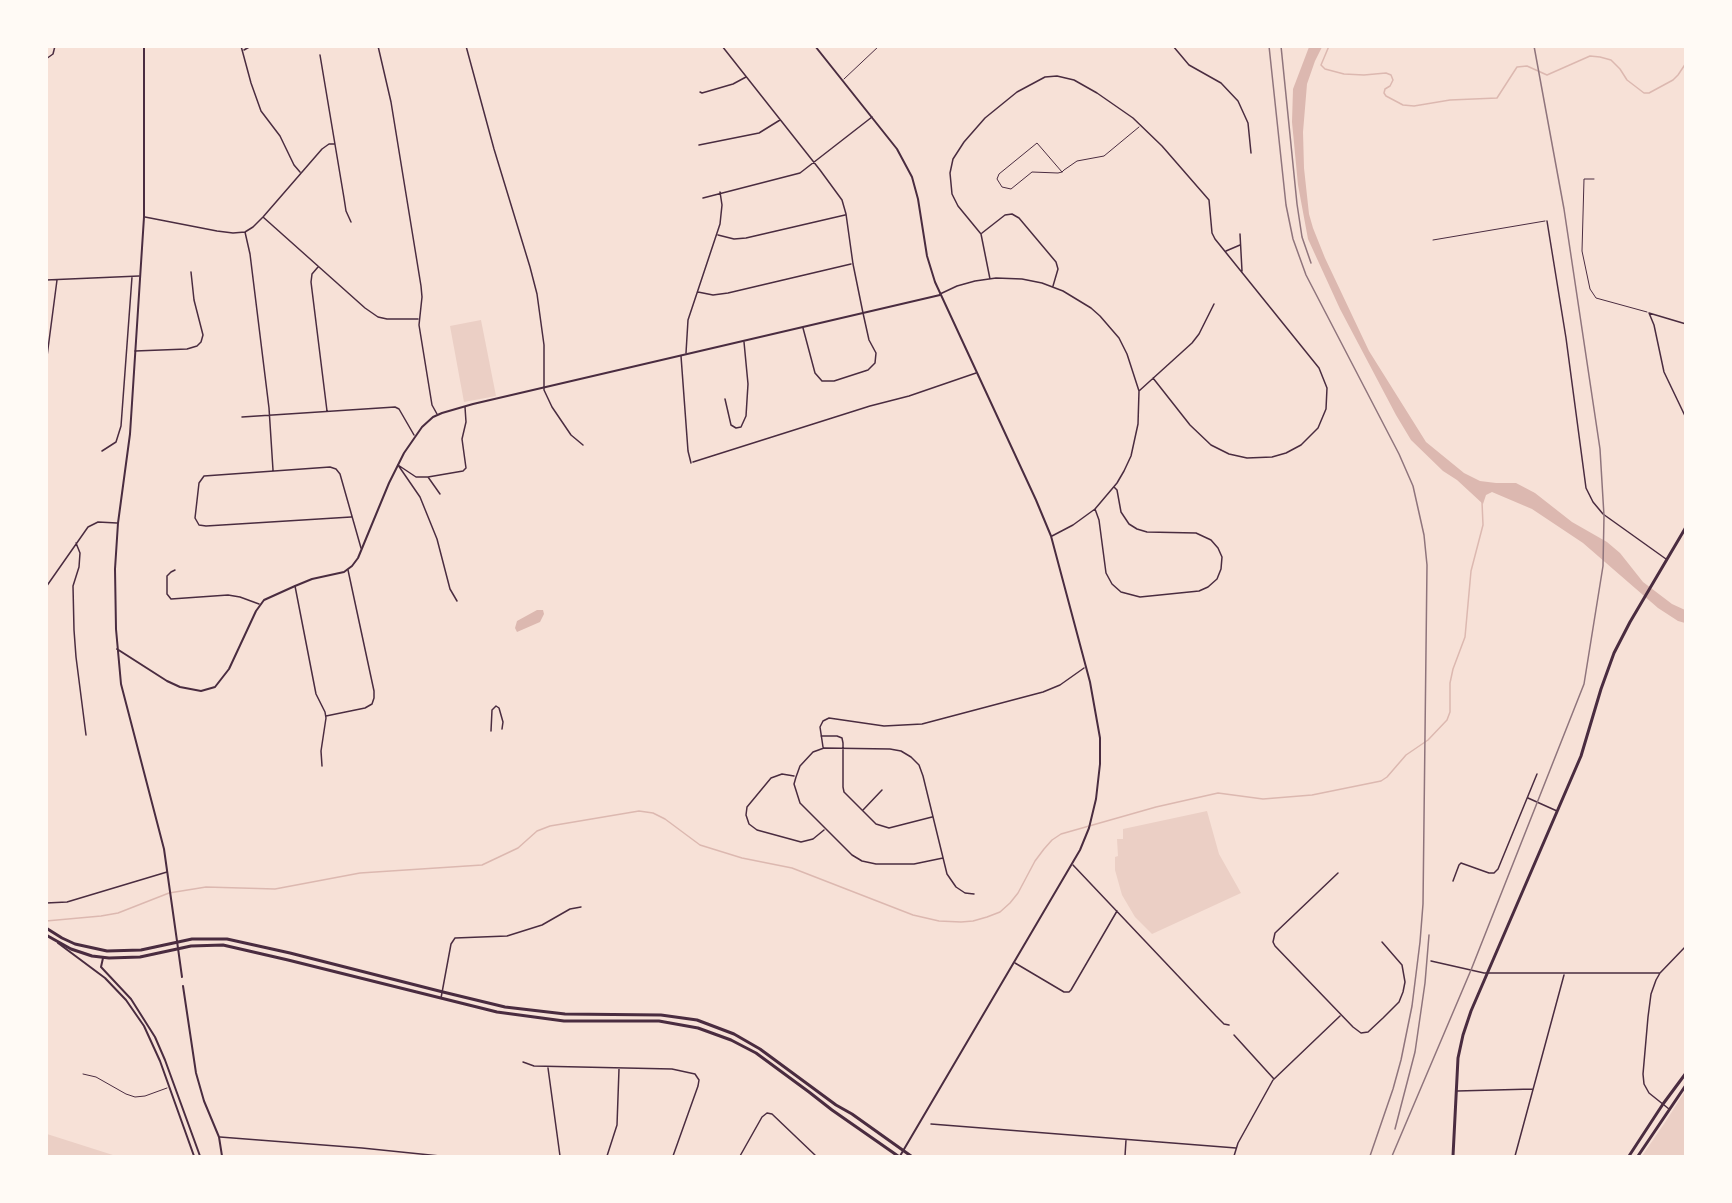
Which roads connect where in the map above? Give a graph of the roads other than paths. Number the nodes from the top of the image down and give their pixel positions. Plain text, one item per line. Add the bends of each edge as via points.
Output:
1 (144, 46) edge
2 (241, 46) edge
3 (251, 46) edge
4 (378, 46) edge
5 (466, 46) edge
6 (722, 46) edge
7 (815, 46) edge
8 (879, 46) edge
9 (1173, 46) edge
10 (55, 48) edge
11 (243, 51) junction
12 (320, 55) dead end
13 (46, 59) edge
14 (746, 76) junction
15 (842, 80) junction
16 (700, 92) dead end
17 (872, 117) junction
18 (780, 120) junction
19 (1141, 126) junction
20 (335, 144) junction
21 (699, 145) dead end
22 (1251, 153) dead end
23 (814, 163) junction
24 (1062, 172) junction
25 (300, 173) junction
26 (1594, 179) dead end
27 (720, 192) junction
28 (703, 198) dead end
29 (846, 214) junction
30 (144, 216) junction
31 (263, 217) junction
32 (1547, 221) joint
33 (351, 222) dead end
34 (245, 232) junction
35 (981, 234) junction
36 (1240, 234) dead end
37 (717, 235) junction
38 (1433, 240) dead end
39 (1241, 244) junction
40 (1226, 251) junction
41 (853, 264) junction
42 (319, 266) junction
43 (191, 272) dead end
44 (1242, 272) junction
45 (141, 276) junction
46 (132, 277) junction
47 (57, 279) junction
48 (990, 279) junction
49 (46, 280) edge
50 (1053, 287) junction
51 (697, 291) junction
52 (940, 294) junction
53 (1214, 304) dead end
54 (863, 313) junction
55 (1649, 313) junction
56 (419, 319) junction
57 (1686, 324) edge
58 (803, 327) junction
59 (744, 341) junction
60 (135, 351) junction
61 (686, 354) junction
62 (681, 355) junction
63 (46, 364) edge
64 (976, 373) junction
65 (1153, 378) junction
66 (544, 388) junction
67 (1139, 391) junction
68 (725, 399) dead end
69 (465, 406) junction
70 (327, 411) junction
71 (269, 415) junction
72 (437, 415) junction
73 (242, 417) dead end
74 (1686, 418) edge
75 (415, 436) junction
76 (583, 444) dead end
77 (102, 450) dead end
78 (398, 464) junction
79 (273, 470) junction
80 (428, 477) junction
81 (1114, 487) junction
82 (440, 494) dead end
83 (1095, 509) junction
84 (351, 517) junction
85 (118, 523) junction
86 (1686, 527) edge
87 (1051, 536) junction
88 (76, 543) junction
89 (362, 549) junction
90 (1666, 559) junction
91 (175, 570) dead end
92 (348, 570) junction
93 (295, 586) junction
94 (46, 587) edge
95 (458, 601) dead end
96 (260, 605) junction
97 (117, 649) junction
98 (1086, 667) junction
99 (326, 716) junction
100 (502, 729) dead end
101 (491, 731) dead end
102 (86, 735) dead end
103 (820, 736) junction
104 (843, 747) junction
105 (824, 748) junction
106 (322, 766) dead end
107 (1537, 774) dead end
108 (795, 777) junction
109 (882, 790) dead end
110 (1528, 798) junction
111 (862, 811) junction
112 (1558, 812) junction
113 (933, 817) junction
114 (825, 829) junction
115 (943, 858) junction
116 (1072, 864) junction
117 (168, 872) junction
118 (1338, 873) dead end
119 (1453, 881) dead end
120 (974, 894) dead end
121 (46, 903) edge
122 (581, 907) dead end
123 (1118, 911) junction
124 (48, 929) edge
125 (46, 935) edge
126 (177, 941) junction
127 (56, 942) junction
128 (1382, 942) dead end
129 (1686, 946) edge
130 (178, 948) junction
131 (103, 958) junction
132 (1431, 961) dead end
133 (1014, 963) junction
134 (1488, 972) junction
135 (1564, 973) junction
136 (1660, 973) junction
137 (182, 977) dead end
138 (183, 986) dead end
139 (442, 992) junction
140 (441, 999) junction
141 (1341, 1015) junction
142 (1229, 1024) dead end
143 (1234, 1035) dead end
144 (523, 1062) dead end
145 (548, 1066) junction
146 (619, 1068) junction
147 (1686, 1073) edge
148 (83, 1074) dead end
149 (1274, 1079) junction
150 (1686, 1085) edge
151 (175, 1086) junction
152 (170, 1088) junction
153 (1533, 1089) junction
154 (1456, 1091) junction
155 (1663, 1104) junction
156 (1669, 1110) junction
157 (932, 1124) dead end
158 (219, 1137) junction
159 (1126, 1140) junction
160 (1236, 1148) junction
161 (902, 1151) junction
162 (194, 1156) edge
163 (200, 1156) edge
164 (222, 1156) edge
165 (440, 1156) edge
166 (508, 1156) edge
167 (512, 1156) edge
168 (560, 1156) edge
169 (607, 1156) edge
170 (673, 1156) edge
171 (740, 1156) edge
172 (816, 1156) edge
173 (899, 1156) edge
174 (911, 1156) edge
175 (1125, 1156) edge
176 (1234, 1156) edge
177 (1453, 1156) edge
178 (1515, 1156) edge
179 (1629, 1156) edge
180 (1638, 1156) edge

1 - 30 main road
2 - 11 street
3 - 11 street
4 - 56 street via 421,286
5 - 66 street via 537,294 544,345
6 - 14 street
7 - 15 main road
8 - 15 lane
9 - 22 street via 1184,60 1221,83 1238,101 1248,123
10 - 13 street
11 - 25 street via 261,111
12 - 20 street
14 - 16 street via 733,84
14 - 18 street
15 - 17 main road
17 - 23 street
17 - 52 main road via 897,149 912,177 927,256
18 - 21 street via 759,133
18 - 23 street
19 - 24 lane via 1104,156 1077,161
19 - 35 street via 1097,93 1067,78 1046,77 1017,92 975,129 951,165 952,194
19 - 40 street via 1209,200 1212,233
20 - 25 street via 326,146
20 - 33 street
23 - 27 street via 792,176
23 - 29 street via 839,195
24 - 24 lane via 1037,142 997,179 1008,189 1032,172
25 - 31 street
26 - 55 lane via 1584,179 1582,251 1590,289 1596,298
27 - 28 street
27 - 37 street via 722,214
29 - 37 street via 746,238
29 - 41 street
30 - 34 street via 217,231
30 - 45 main road
31 - 34 street
31 - 42 street
32 - 38 lane
32 - 90 street via 1586,488 1603,514
34 - 71 street
35 - 48 street
35 - 50 street via 1005,215 1019,218 1056,262
36 - 39 street
37 - 51 street
39 - 40 street
39 - 44 street
40 - 44 street
41 - 51 street via 728,293
41 - 54 street
42 - 56 street via 378,317
42 - 70 street via 311,282
43 - 60 street via 201,342 187,349
44 - 65 street via 1323,375 1326,409 1313,434 1294,449 1272,457 1230,454 1199,434
45 - 46 street
45 - 60 main road
46 - 47 street
46 - 77 street via 121,426 116,442
47 - 49 street
47 - 63 street
48 - 50 street via 1022,279
48 - 52 street
50 - 67 street via 1091,308 1119,338
51 - 61 street via 688,320
52 - 54 main road
52 - 64 main road
53 - 65 street via 1196,339
54 - 58 main road
54 - 58 street via 876,353 875,363 868,370 834,381 823,381 816,375
55 - 57 street
55 - 74 street via 1664,372
56 - 72 street via 432,405
58 - 59 main road
59 - 61 main road
59 - 68 street via 748,392 741,427 730,425
60 - 85 main road
61 - 62 main road
62 - 64 street via 692,463
62 - 66 main road
64 - 87 main road
65 - 67 street
66 - 69 main road
66 - 76 street via 571,435
67 - 81 street via 1135,441
69 - 72 main road
69 - 80 street via 462,439 466,468
70 - 71 street
70 - 75 street via 395,407
71 - 73 street
71 - 79 street
72 - 75 main road
75 - 78 main road
78 - 80 street via 416,477
78 - 89 main road
78 - 95 street via 420,497 450,588
79 - 84 street via 336,470
79 - 84 street via 204,476 200,480 196,520 206,526
80 - 82 street
81 - 83 street
81 - 83 street via 1121,512 1137,529 1196,533 1215,543 1222,564 1213,583 1199,591 1150,596 1121,592 1106,573
83 - 87 street
84 - 89 street
85 - 88 street via 94,523
85 - 97 main road
86 - 90 main road
87 - 98 main road
88 - 94 street
88 - 102 street via 80,553 73,586 75,648
89 - 92 main road
90 - 112 main road via 1614,653 1581,756
91 - 96 street via 167,576 167,594 171,599 228,595
92 - 93 main road
92 - 99 street via 374,698 365,708
93 - 96 main road
93 - 99 street via 316,694
96 - 97 main road via 230,669 211,690 180,687
97 - 117 main road via 123,693
98 - 103 street via 1043,692 922,724 884,726 829,718 821,724
98 - 116 main road via 1100,738 1098,785 1089,828
99 - 106 street
100 - 101 street via 496,706 492,710
103 - 104 street via 842,738
103 - 105 street
104 - 105 street
104 - 111 street via 843,787
104 - 113 street via 895,749 911,757 922,772
105 - 108 street via 808,756
107 - 110 street
108 - 114 street via 800,803
108 - 114 street via 782,774 771,778 747,807 749,824 757,830 801,842 813,839
109 - 111 street
110 - 112 street
110 - 119 street via 1498,869 1489,873 1461,863
111 - 113 street via 884,828
112 - 134 main road
113 - 115 street
114 - 115 street via 852,855 868,863 914,864
115 - 120 street via 952,884 960,891
116 - 123 street
116 - 133 main road
117 - 121 street via 67,902
117 - 126 main road
118 - 141 street via 1273,939 1275,946
122 - 139 street via 507,936 455,938
123 - 133 street via 1069,992
123 - 142 street via 1216,1016
124 - 126 main road via 75,944 107,951 141,950
125 - 127 main road
126 - 130 main road
126 - 139 main road via 238,941
127 - 131 main road
127 - 152 main road via 105,978 133,1009 149,1036
128 - 141 street via 1404,971 1399,1002 1366,1033 1358,1032
129 - 136 street
130 - 131 main road via 128,958
130 - 137 main road
130 - 140 main road via 235,947
131 - 151 main road via 101,968 124,990 147,1022
132 - 134 street
133 - 161 main road
134 - 135 street
134 - 154 main road via 1463,1035
135 - 136 street
135 - 153 street
136 - 155 street via 1651,994 1643,1079 1649,1093
138 - 158 main road via 196,1073
139 - 140 street
139 - 161 main road via 526,1010 661,1014 706,1023 760,1049
140 - 173 main road via 541,1019 659,1021 708,1031 756,1053
141 - 149 street
143 - 149 street
144 - 145 street
145 - 146 street
145 - 168 street
146 - 169 street via 617,1125
146 - 170 street via 672,1069 698,1078
147 - 155 main road
148 - 152 lane via 135,1097
149 - 160 street
150 - 156 main road
151 - 152 lane
151 - 163 main road
152 - 162 main road
153 - 154 street
153 - 178 street
154 - 177 main road
155 - 156 street
155 - 179 main road
156 - 180 main road
157 - 159 street
158 - 164 main road
158 - 165 street
159 - 160 street
159 - 175 street
160 - 176 street
161 - 173 main road
161 - 174 main road
166 - 167 street
171 - 172 street via 764,1115 770,1113

